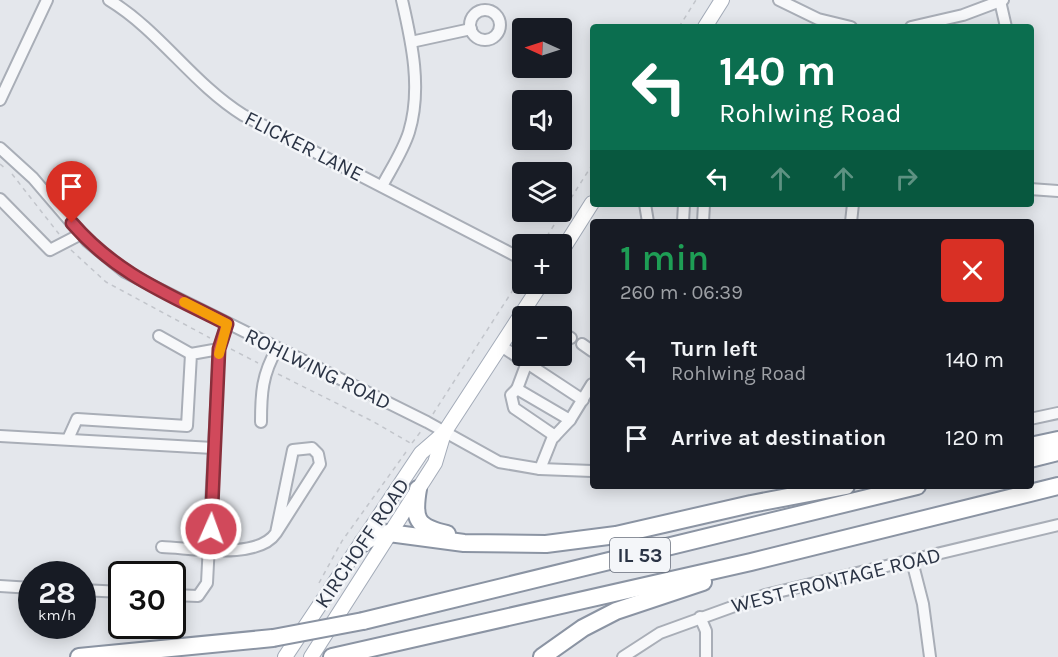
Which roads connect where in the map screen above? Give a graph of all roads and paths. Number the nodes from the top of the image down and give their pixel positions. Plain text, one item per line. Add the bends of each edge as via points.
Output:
1 (47, 0) edge
2 (109, 0) edge
3 (402, 0) edge
4 (696, 0) edge
5 (722, 0) edge
6 (779, 0) edge
7 (1002, 1) edge
8 (681, 24) edge
9 (707, 24) edge
10 (839, 24) edge
11 (924, 24) edge
12 (1006, 24) edge
13 (471, 29) dead end
14 (411, 42) junction
15 (0, 100) edge
16 (0, 149) edge
17 (0, 164) edge
18 (590, 168) edge
19 (382, 186) junction
20 (1034, 189) edge
21 (1058, 191) edge
22 (0, 199) edge
23 (590, 206) edge
24 (5, 209) edge
25 (81, 234) junction
26 (548, 234) edge
27 (572, 235) edge
28 (64, 241) junction
29 (512, 254) edge
30 (512, 291) edge
31 (227, 324) junction
32 (512, 332) edge
33 (159, 336) dead end
34 (582, 344) dead end
35 (220, 346) junction
36 (501, 346) junction
37 (277, 349) junction
38 (590, 350) edge
39 (191, 354) junction
40 (512, 354) edge
41 (526, 366) edge
42 (528, 366) edge
43 (266, 368) junction
44 (590, 388) edge
45 (517, 389) junction
46 (583, 400) junction
47 (436, 409) dead end
48 (1058, 413) edge
49 (1034, 418) edge
50 (570, 420) junction
51 (261, 422) dead end
52 (179, 426) junction
53 (444, 434) junction
54 (0, 436) edge
55 (555, 436) junction
56 (68, 439) junction
57 (1058, 440) edge
58 (178, 444) junction
59 (1034, 445) edge
60 (213, 448) junction
61 (1058, 452) edge
62 (1034, 458) edge
63 (540, 469) junction
64 (590, 471) edge
65 (1058, 486) edge
66 (418, 489) junction
67 (830, 489) edge
68 (904, 489) edge
69 (1058, 525) edge
70 (276, 532) junction
71 (389, 533) junction
72 (363, 543) junction
73 (504, 543) junction
74 (162, 547) dead end
75 (210, 549) junction
76 (912, 561) junction
77 (751, 562) junction
78 (0, 586) edge
79 (18, 587) edge
80 (316, 590) dead end
81 (186, 596) edge
82 (700, 617) junction
83 (336, 656) edge
84 (79, 657) edge
85 (285, 657) edge
86 (311, 657) edge
87 (542, 657) edge
88 (623, 657) edge
89 (706, 657) edge
90 (930, 657) edge

1 - 15 street
2 - 19 street, FLICKER LANE via 142,22 225,104
3 - 14 street
4 - 8 path
5 - 9 main road
6 - 10 street via 818,19
7 - 11 street
7 - 12 street
13 - 14 street
14 - 19 street via 414,111 409,134
16 - 25 street, ROHLWING ROAD via 33,178
17 - 28 path
18 - 26 path
19 - 29 street, FLICKER LANE
20 - 21 street
22 - 24 street
23 - 27 main road
24 - 28 street via 50,250
25 - 28 street
25 - 31 street, ROHLWING ROAD via 124,272
28 - 35 path via 106,282
30 - 47 path
31 - 35 street
31 - 37 street, ROHLWING ROAD
32 - 36 main road, KIRCHOFF ROAD
33 - 39 street
34 - 38 street
35 - 39 street
35 - 43 path
35 - 60 street
36 - 40 street
36 - 53 main road, KIRCHOFF ROAD
37 - 43 street
37 - 53 street, ROHLWING ROAD via 428,422
39 - 52 street via 187,426
41 - 45 street
42 - 46 street
43 - 51 street
43 - 80 path via 412,444 342,541
44 - 46 street
45 - 50 street
45 - 55 street via 511,396 513,408
46 - 50 street
48 - 49 street
50 - 55 street
52 - 56 street via 77,419
52 - 58 street
53 - 63 street, ROHLWING ROAD via 499,462
53 - 66 main road, KIRCHOFF ROAD via 435,464
53 - 72 main road, KIRCHOFF ROAD via 421,453
54 - 56 street
55 - 63 street
56 - 58 street
57 - 59 highway
58 - 60 street
60 - 75 street
61 - 62 highway
63 - 64 street, ROHLWING ROAD
65 - 77 highway, IL 53
66 - 71 main road, KIRCHOFF ROAD
66 - 73 highway via 416,513 428,530
67 - 73 highway via 616,534 546,544
68 - 84 highway, IL 53, bridge via 363,621 273,638
69 - 76 street, WEST FRONTAGE ROAD
70 - 70 street via 320,464 312,448 293,450
70 - 75 street via 271,541 255,549
71 - 72 highway
71 - 73 highway via 453,542
71 - 86 main road, KIRCHOFF ROAD
72 - 85 main road, KIRCHOFF ROAD
74 - 75 street
75 - 81 street via 207,583 198,596
76 - 82 street, WEST FRONTAGE ROAD via 787,589
76 - 90 street
77 - 83 highway, IL 53
77 - 87 highway via 616,611
78 - 79 street
82 - 88 street, WEST FRONTAGE ROAD via 660,633
82 - 89 street via 706,631

